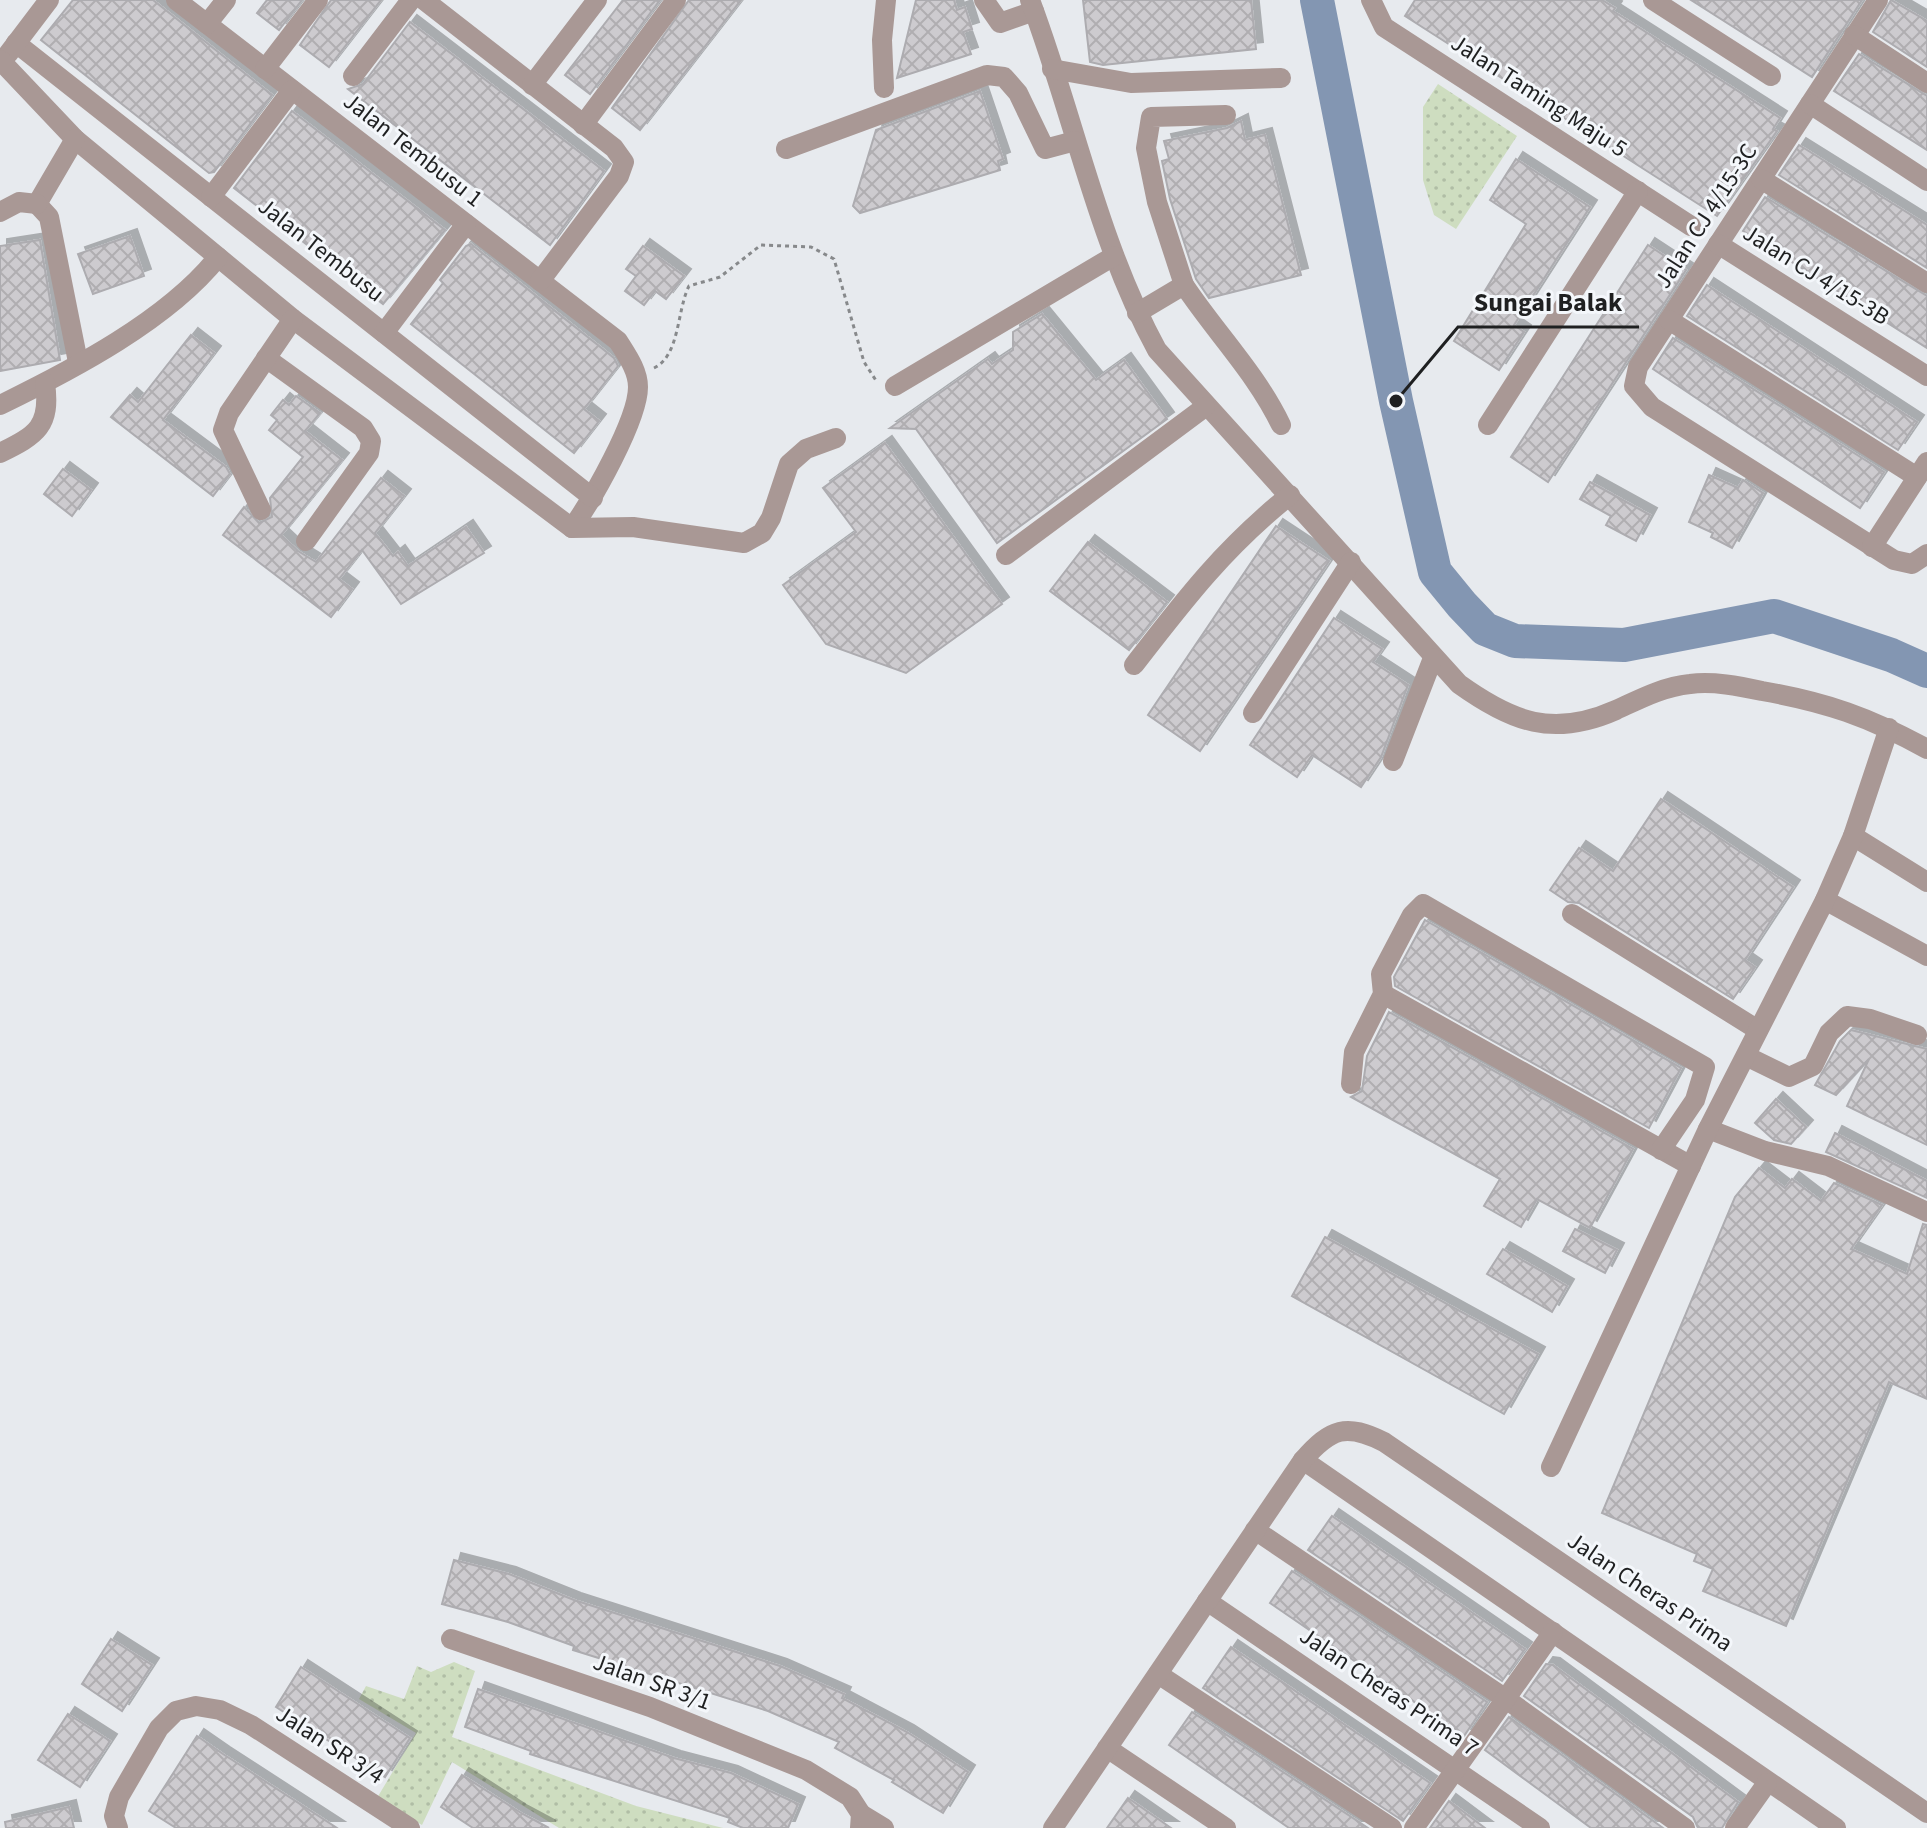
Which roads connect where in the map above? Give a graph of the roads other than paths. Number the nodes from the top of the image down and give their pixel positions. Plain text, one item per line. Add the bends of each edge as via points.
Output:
1 (49, 0) edge
2 (176, 0) edge
3 (226, 0) edge
4 (318, 0) edge
5 (411, 0) edge
6 (424, 0) edge
7 (597, 0) edge
8 (676, 0) edge
9 (886, 0) edge
10 (984, 0) edge
11 (1371, 0) edge
12 (1653, 0) edge
13 (1878, 0) edge
14 (1032, 6) edge
15 (207, 24) junction
16 (1854, 35) junction
17 (16, 43) junction
18 (1, 61) edge
19 (265, 69) junction
20 (1052, 69) junction
21 (353, 76) dead end
22 (1771, 76) dead end
23 (1281, 78) dead end
24 (1927, 83) edge
25 (532, 85) junction
26 (884, 88) dead end
27 (292, 90) junction
28 (1810, 104) junction
29 (1226, 115) dead end
30 (583, 125) junction
31 (75, 139) junction
32 (1075, 141) junction
33 (786, 149) dead end
34 (1761, 179) junction
35 (1927, 181) edge
36 (1638, 191) junction
37 (211, 197) junction
38 (37, 204) junction
39 (0, 212) edge
40 (466, 224) junction
41 (1691, 226) dead end
42 (1718, 244) junction
43 (1114, 256) junction
44 (218, 257) junction
45 (540, 281) junction
46 (1927, 283) edge
47 (1184, 285) junction
48 (1137, 313) junction
49 (293, 319) junction
50 (1669, 320) junction
51 (384, 333) junction
52 (266, 358) junction
53 (78, 362) junction
54 (1927, 376) edge
55 (45, 383) junction
56 (895, 386) road end
57 (0, 405) edge
58 (1205, 407) junction
59 (1281, 425) dead end
60 (1488, 425) dead end
61 (836, 438) dead end
62 (0, 453) edge
63 (1922, 469) edge
64 (1290, 495) junction
65 (593, 498) junction
66 (261, 510) dead end
67 (572, 528) junction
68 (306, 541) dead end
69 (1872, 547) junction
70 (1006, 555) dead end
71 (1920, 559) edge
72 (1351, 562) junction
73 (1433, 658) junction
74 (1134, 665) dead end
75 (1253, 713) dead end
76 (1889, 728) junction
77 (1927, 749) edge
78 (1393, 761) dead end
79 (1853, 836) junction
80 (1927, 882) edge
81 (1825, 900) junction
82 (1572, 914) dead end
83 (1927, 956) edge
84 (1383, 994) junction
85 (1758, 1030) junction
86 (1917, 1035) dead end
87 (1746, 1056) junction
88 (1351, 1084) dead end
89 (1708, 1129) junction
90 (1661, 1150) junction
91 (1691, 1166) junction
92 (1927, 1212) edge
93 (1303, 1460) junction
94 (1551, 1467) dead end
95 (1255, 1530) junction
96 (1207, 1601) junction
97 (1553, 1632) junction
98 (451, 1639) dead end
99 (1158, 1674) junction
100 (1506, 1699) junction
101 (1107, 1748) junction
102 (1456, 1769) junction
103 (1767, 1783) junction
104 (1927, 1813) edge
105 (860, 1821) edge
106 (116, 1822) edge
107 (410, 1828) edge
108 (884, 1828) edge
109 (1053, 1828) edge
110 (1226, 1828) edge
111 (1392, 1828) edge
112 (1414, 1828) edge
113 (1540, 1828) edge
114 (1685, 1828) edge
115 (1735, 1828) edge
116 (1836, 1828) edge

1 - 17 street
2 - 15 street, Jalan Tembusu 1
3 - 15 street
4 - 19 street
5 - 21 street
6 - 25 street
7 - 25 street
8 - 30 street
9 - 26 street
10 - 14 street via 1000,23
11 - 36 street, Jalan Taming Maju 5 via 1384,27
12 - 22 street
13 - 16 street, Jalan CJ 4/15-3C
14 - 20 street
15 - 19 street, Jalan Tembusu 1
16 - 24 street
16 - 28 street, Jalan CJ 4/15-3C
17 - 18 street
17 - 37 street, Jalan Tembusu
18 - 31 street
19 - 27 street, Jalan Tembusu 1
20 - 23 street via 1131,83
20 - 32 street
25 - 30 street
27 - 37 street
27 - 40 street, Jalan Tembusu 1
28 - 34 street, Jalan CJ 4/15-3C
28 - 35 street
29 - 47 street via 1151,117 1146,148 1151,175
30 - 45 street via 624,162
31 - 38 street
31 - 44 street
32 - 33 street via 1045,149 1018,93 1004,77 987,75
32 - 43 street
34 - 42 street, Jalan CJ 4/15-3C
34 - 46 street
36 - 41 street, Jalan Taming Maju 5
36 - 60 street
37 - 51 street, Jalan Tembusu
38 - 39 street via 19,202
38 - 53 street via 49,217
40 - 45 street, Jalan Tembusu 1
40 - 51 street
42 - 50 street, Jalan CJ 4/15-3C
42 - 54 street, Jalan CJ 4/15-3B
43 - 48 street
43 - 56 street
44 - 49 street
44 - 53 street via 176,302
45 - 65 street, Jalan Tembusu 1 via 618,341 635,373 632,412
47 - 48 street
47 - 59 street via 1264,389
48 - 58 street via 1157,350
49 - 52 street
49 - 67 street
50 - 63 street
50 - 69 street, Jalan CJ 4/15-3C via 1638,367 1634,386 1652,407
51 - 65 street, Jalan Tembusu
52 - 66 street via 223,430
52 - 68 street via 363,428 371,441 369,453
53 - 55 street
55 - 57 street
55 - 62 street via 45,419 22,442
58 - 64 street
58 - 70 street
61 - 67 street via 806,449 789,464 762,533 744,543 633,527
63 - 69 street
64 - 72 street
64 - 74 street via 1242,533
65 - 67 street
69 - 71 street, Jalan CJ 4/15-3C via 1894,560
72 - 73 street
72 - 75 street
73 - 76 street via 1485,703 1548,727 1579,723 1656,691 1692,683 1730,685 1840,707
73 - 78 street
76 - 77 street
76 - 79 street
79 - 80 street
79 - 81 street
81 - 83 street
81 - 85 street
82 - 85 street
84 - 88 street via 1354,1052
84 - 90 street
84 - 90 street via 1381,974 1423,904 1705,1067 1695,1100
85 - 87 street
86 - 87 street via 1847,1016 1829,1033 1813,1066 1789,1077
87 - 89 street
89 - 91 street
89 - 92 street via 1765,1151 1828,1166
90 - 91 street
91 - 94 street
93 - 95 street
93 - 97 street
93 - 104 street, Jalan Cheras Prima via 1320,1440 1338,1431 1361,1431 1384,1442
95 - 96 street
95 - 100 street
96 - 99 street
96 - 102 street, Jalan Cheras Prima 7
97 - 100 street
97 - 103 street
98 - 105 street, Jalan SR 3/1 via 650,1707 832,1783 850,1797
99 - 101 street
99 - 111 street
100 - 102 street
100 - 114 street
101 - 109 street
101 - 110 street
102 - 112 street
102 - 113 street, Jalan Cheras Prima 7
103 - 115 street
103 - 116 street
105 - 108 street
106 - 107 street, Jalan SR 3/4 via 119,1797 159,1728 176,1711 196,1706 220,1710 251,1725

